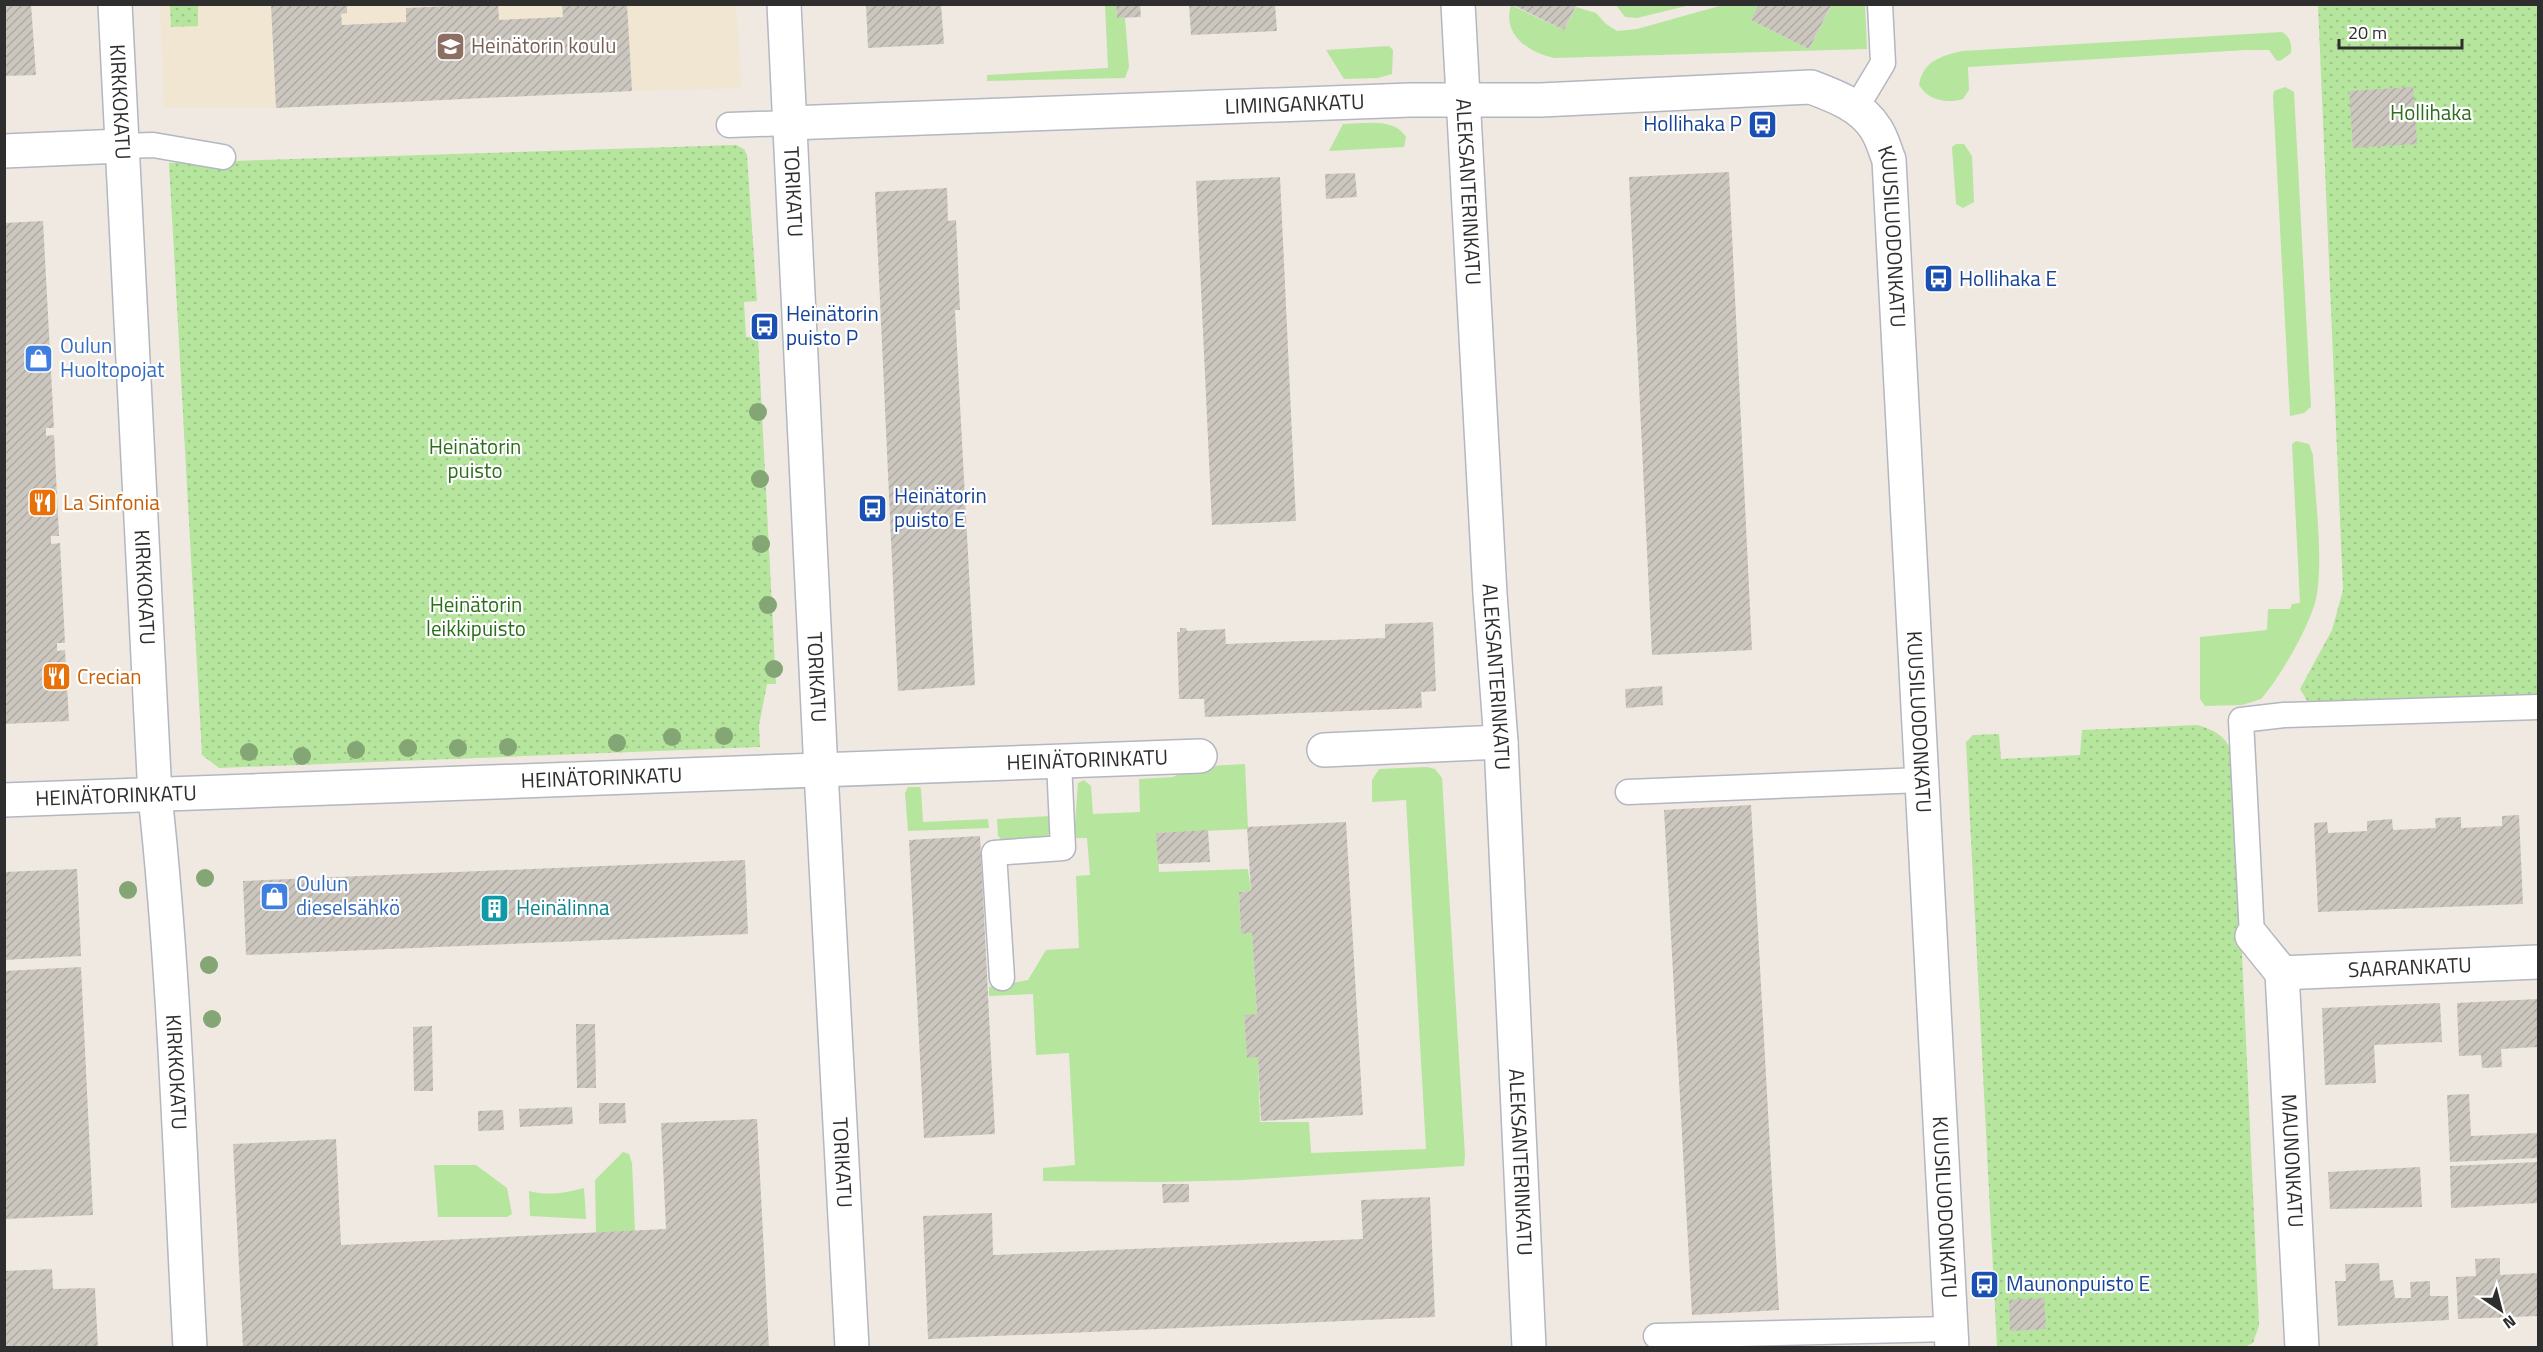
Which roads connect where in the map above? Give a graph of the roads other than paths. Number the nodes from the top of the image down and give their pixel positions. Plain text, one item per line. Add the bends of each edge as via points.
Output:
1 (115, 4) edge
2 (784, 4) edge
3 (1458, 4) edge
4 (1880, 4) edge
5 (1464, 100) junction
6 (1856, 108) junction
7 (789, 123) junction
8 (729, 125) dead end
9 (122, 146) junction
10 (4, 151) edge
11 (223, 157) dead end
12 (2538, 707) edge
13 (1501, 742) junction
14 (1324, 750) dead end
15 (1200, 756) dead end
16 (1059, 762) junction
17 (821, 771) junction
18 (1921, 780) junction
19 (1628, 792) dead end
20 (154, 796) junction
21 (4, 800) edge
22 (2252, 936) joint
23 (2538, 962) edge
24 (2282, 973) junction
25 (1002, 978) dead end
26 (1656, 1336) dead end
27 (1952, 1338) edge
28 (190, 1347) edge
29 (852, 1347) edge
30 (1529, 1347) edge
31 (2302, 1347) edge

1 - 9 street, KIRKKOKATU
2 - 7 street, TORIKATU
3 - 5 street, ALEKSANTERINKATU
4 - 6 lane via 1883,63
5 - 6 street, LIMINGANKATU via 1810,87
5 - 7 street, LIMINGANKATU
5 - 13 street, ALEKSANTERINKATU
6 - 18 street, KUUSILUODONKATU via 1876,130 1889,160
7 - 8 lane, LIMINGANKATU
7 - 17 street, TORIKATU
9 - 10 street
9 - 11 lane via 153,145
9 - 20 street, KIRKKOKATU
12 - 22 lane via 2284,715 2241,720
13 - 14 street
13 - 30 street, ALEKSANTERINKATU
15 - 16 street, HEINÄTORINKATU
16 - 17 street, HEINÄTORINKATU
16 - 25 lane via 1063,848 994,853
17 - 20 street, HEINÄTORINKATU
17 - 29 street, TORIKATU
18 - 19 lane
18 - 27 street, KUUSILUODONKATU
20 - 21 street, HEINÄTORINKATU
20 - 28 street, KIRKKOKATU via 171,1002
22 - 24 street
23 - 24 street, SAARANKATU
24 - 31 street, MAUNONKATU
26 - 27 lane

